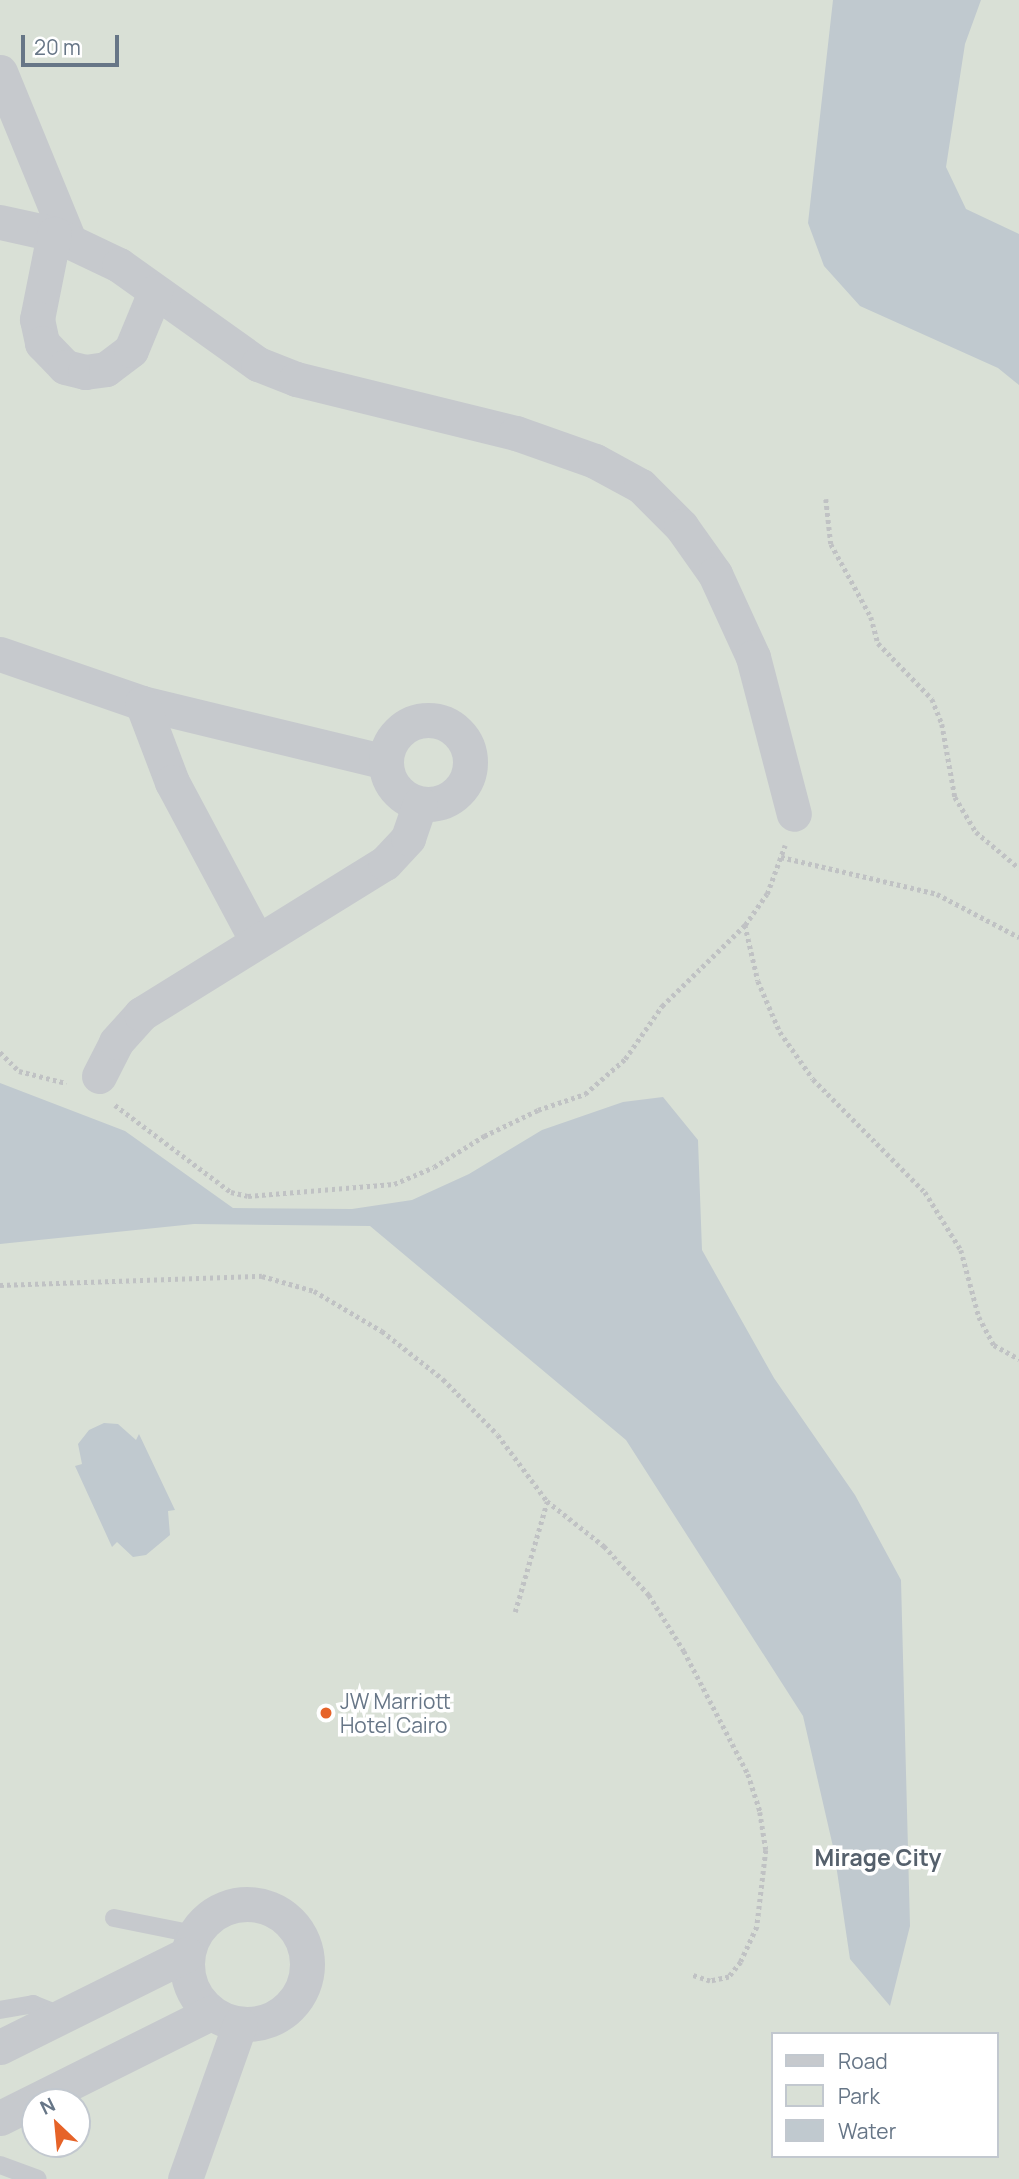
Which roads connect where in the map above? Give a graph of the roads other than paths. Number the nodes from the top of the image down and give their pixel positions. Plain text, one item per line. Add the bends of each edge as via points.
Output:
1 (0, 72) edge
2 (0, 222) edge
3 (62, 237) junction
4 (155, 292) junction
5 (0, 654) edge
6 (142, 703) junction
7 (385, 762) junction
8 (420, 804) junction
9 (794, 814) road end
10 (257, 941) junction
11 (93, 1087) road end
12 (114, 1918) dead end
13 (190, 1944) junction
14 (0, 2010) edge
15 (65, 2017) junction
16 (226, 2019) junction
17 (0, 2047) edge
18 (0, 2118) edge
19 (0, 2165) edge
20 (38, 2179) edge
21 (185, 2179) edge

1 - 3 street
2 - 3 street
3 - 4 street via 119,265
3 - 4 street via 37,319 42,343 65,367 86,373 106,369 131,350
4 - 9 street via 258,365 296,379 516,433 595,461 641,486 681,526 715,574 753,657
5 - 6 street
6 - 7 street
6 - 10 street via 172,782
7 - 8 street via 395,790
7 - 8 street via 395,734 420,720 435,720 461,735 471,762 461,790 435,804
8 - 10 street via 408,838 385,863
10 - 11 street via 141,1014 116,1042
12 - 13 lane
13 - 15 street
13 - 16 street via 187,1976 196,1997
13 - 16 street via 214,1913 241,1903 270,1908 293,1924 302,1942 306,1979 292,2004 269,2021
14 - 15 lane via 33,2004
15 - 17 street
16 - 18 street
16 - 21 street
19 - 20 lane

